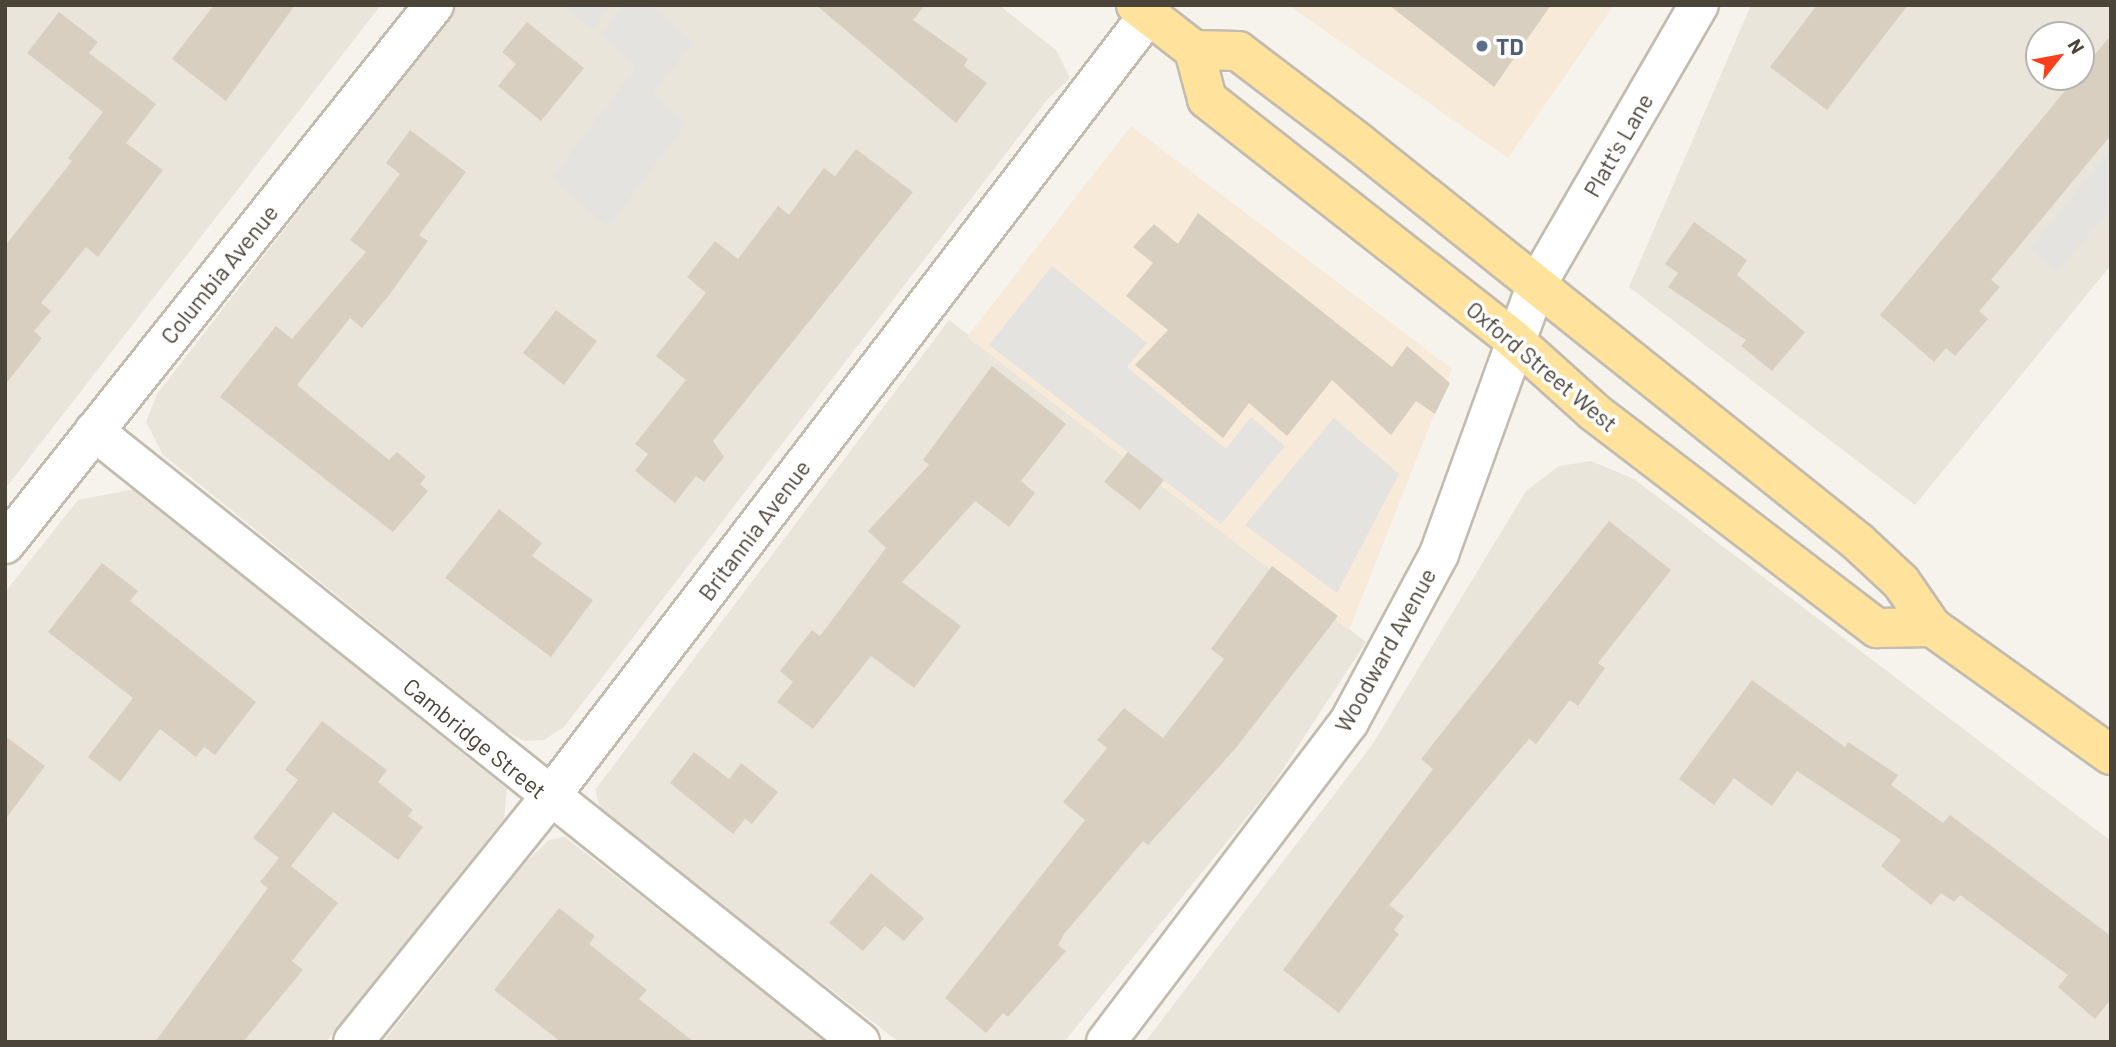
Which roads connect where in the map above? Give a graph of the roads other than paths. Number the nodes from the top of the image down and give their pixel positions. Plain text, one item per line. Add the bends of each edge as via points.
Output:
1 (434, 5) edge
2 (1699, 5) edge
3 (1143, 10) edge
4 (1194, 50) junction
5 (1537, 284) junction
6 (1513, 339) junction
7 (94, 431) junction
8 (5, 544) edge
9 (1932, 626) junction
10 (2111, 755) edge
11 (549, 798) junction
12 (353, 1042) edge
13 (860, 1042) edge
14 (1106, 1042) edge

1 - 7 street, Columbia Avenue
2 - 5 street, Platt's Lane
3 - 4 main road
3 - 11 street, Britannia Avenue
4 - 5 main road via 1238,51
4 - 6 main road, Oxford Street West via 1207,99
5 - 6 street, Woodward Avenue
5 - 9 main road via 1857,541 1901,582
6 - 9 main road, Oxford Street West via 1594,411 1877,628
6 - 14 street, Woodward Avenue via 1439,554 1349,722
7 - 8 street, Columbia Avenue
7 - 11 street, Cambridge Street
9 - 10 main road
11 - 12 street, Britannia Avenue
11 - 13 street, Cambridge Street

